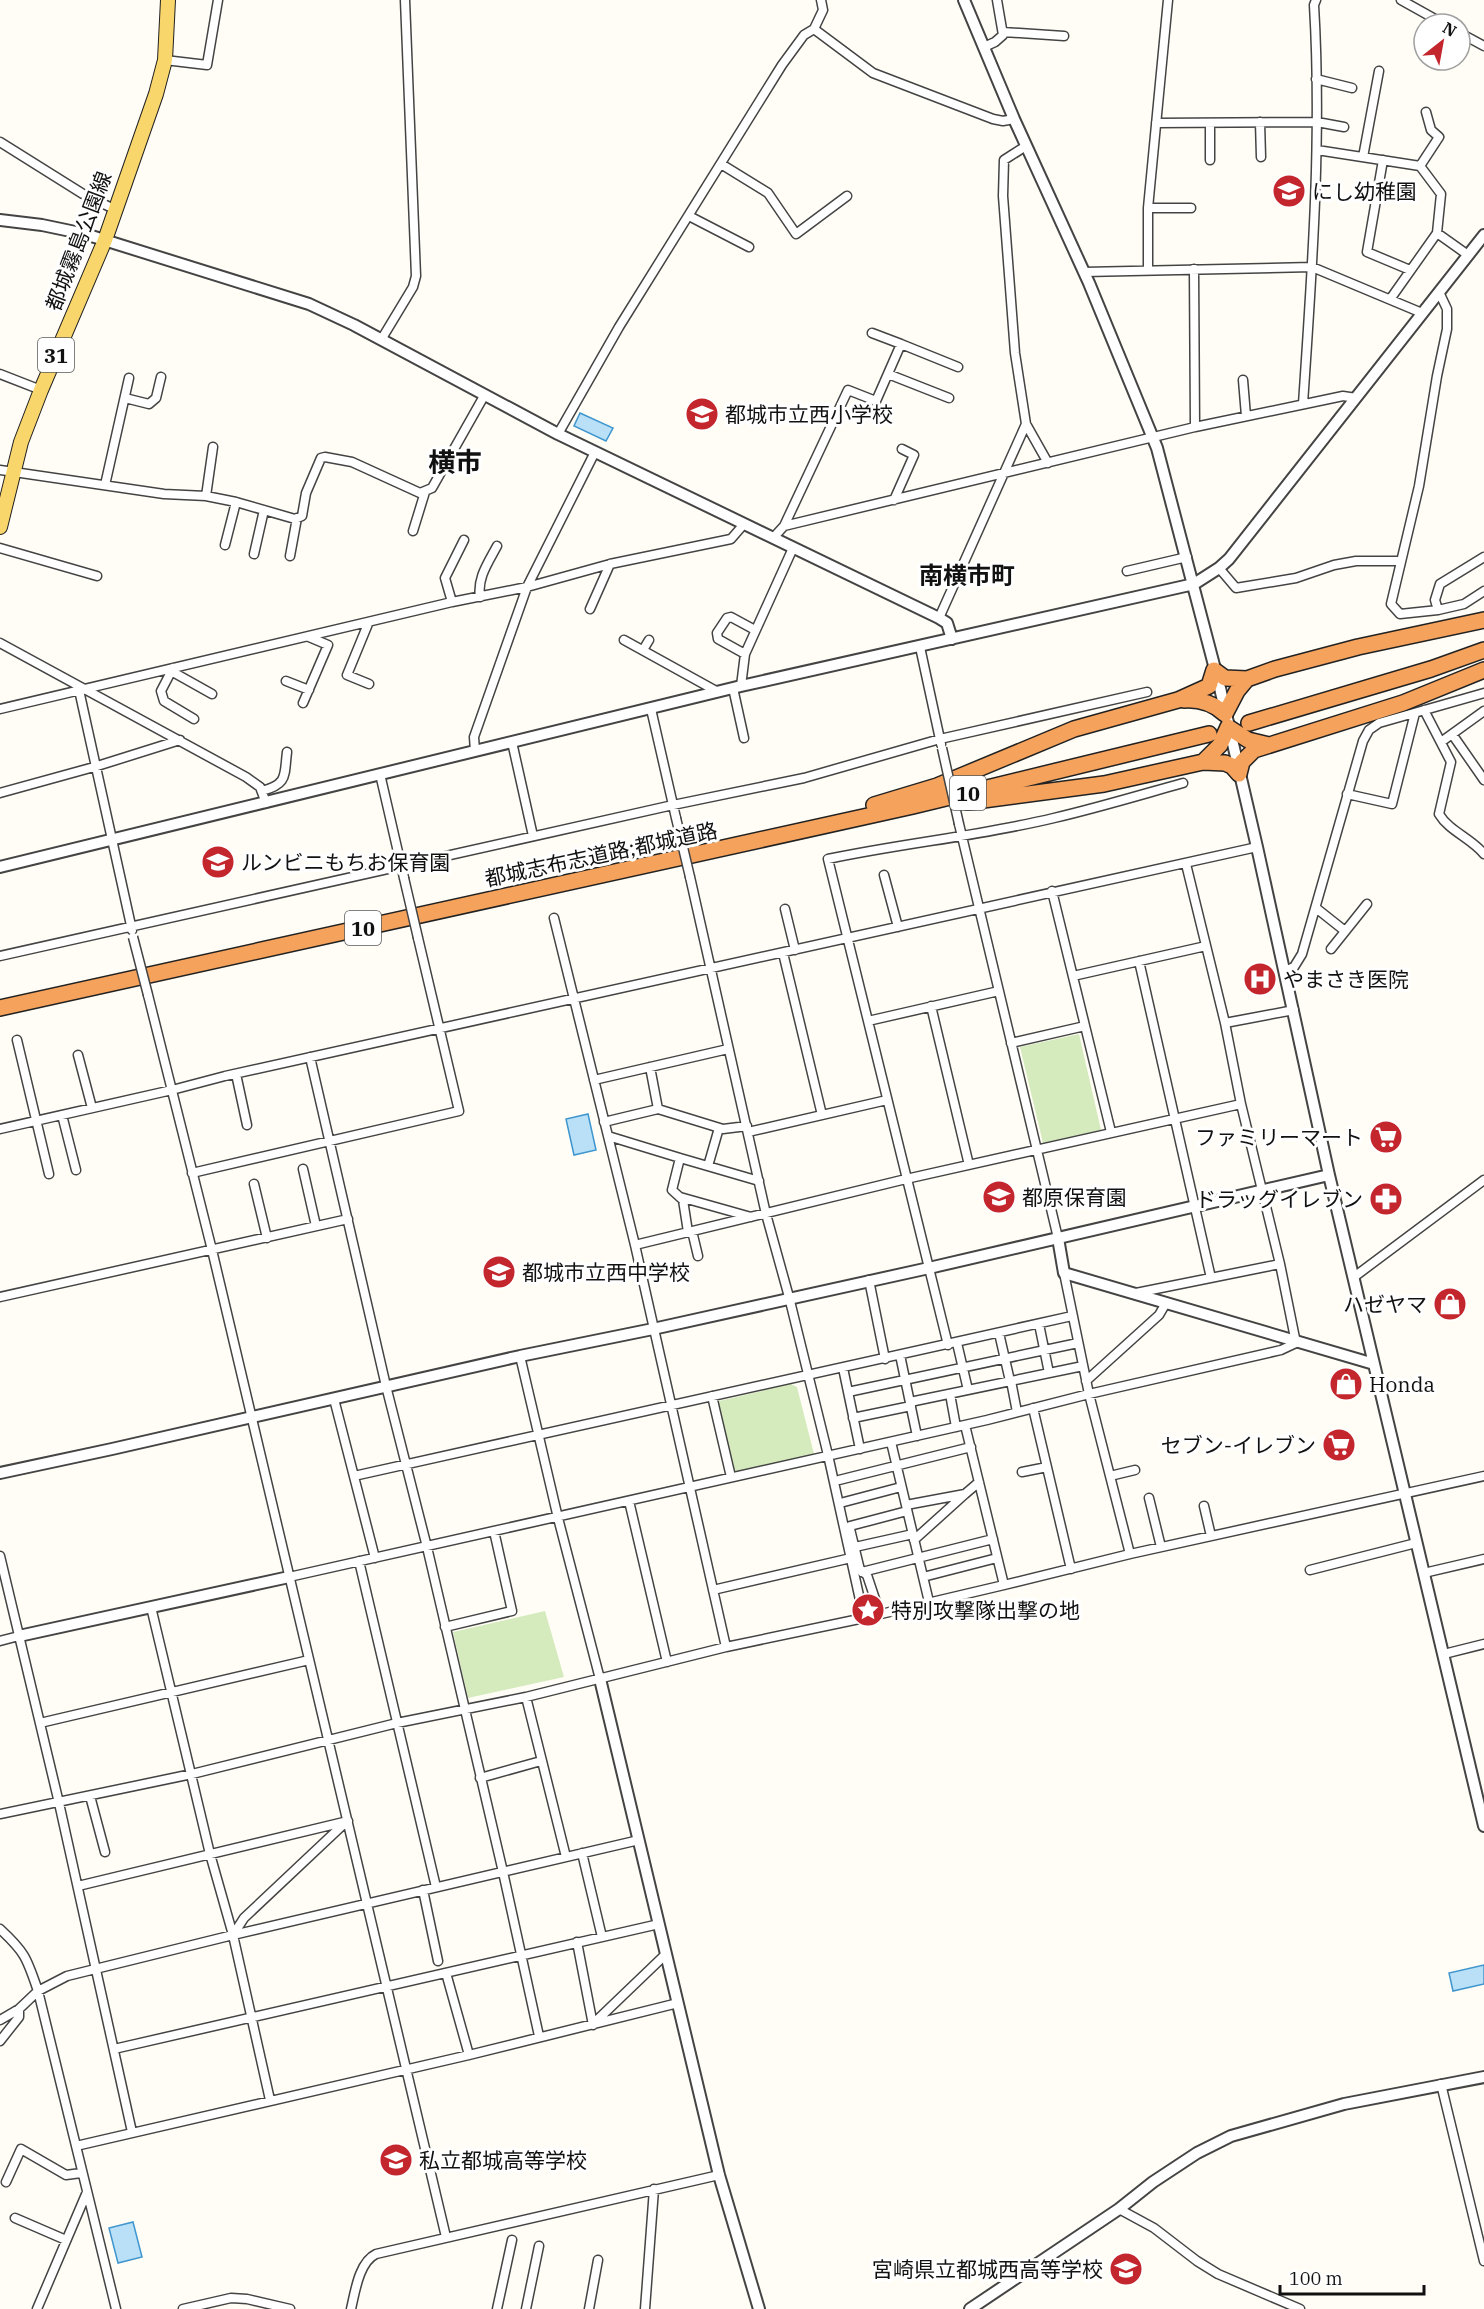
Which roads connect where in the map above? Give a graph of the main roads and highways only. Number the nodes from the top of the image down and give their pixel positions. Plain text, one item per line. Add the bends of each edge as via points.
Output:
1 (168, 0) edge
2 (6, 471) edge
3 (0, 527) edge
4 (1484, 620) edge
5 (1484, 650) edge
6 (1484, 670) edge
7 (1246, 679) junction
8 (1178, 700) junction
9 (1226, 721) junction
10 (1249, 723) dead end
11 (1209, 734) dead end
12 (1269, 745) junction
13 (1203, 762) junction
14 (727, 847) junction
15 (0, 1008) edge

1 - 2 main road, 都城霧島公園線 / 31 via 165,60 147,119 105,240
2 - 3 main road, 都城霧島公園線 / 31
4 - 7 highway via 1358,647
5 - 10 highway
6 - 12 highway via 1403,703
7 - 8 highway via 1225,678 1214,670 1209,686
7 - 9 highway
8 - 9 highway via 1204,701 1218,707
8 - 14 highway via 1074,729 937,786
9 - 12 highway via 1248,740
9 - 13 highway via 1220,745
11 - 14 highway, 都城志布志道路;都城道路 / 10
12 - 13 highway via 1248,754 1239,774 1225,763
13 - 14 highway via 1104,784 966,802
14 - 15 highway, 都城志布志道路;都城道路 / 10

